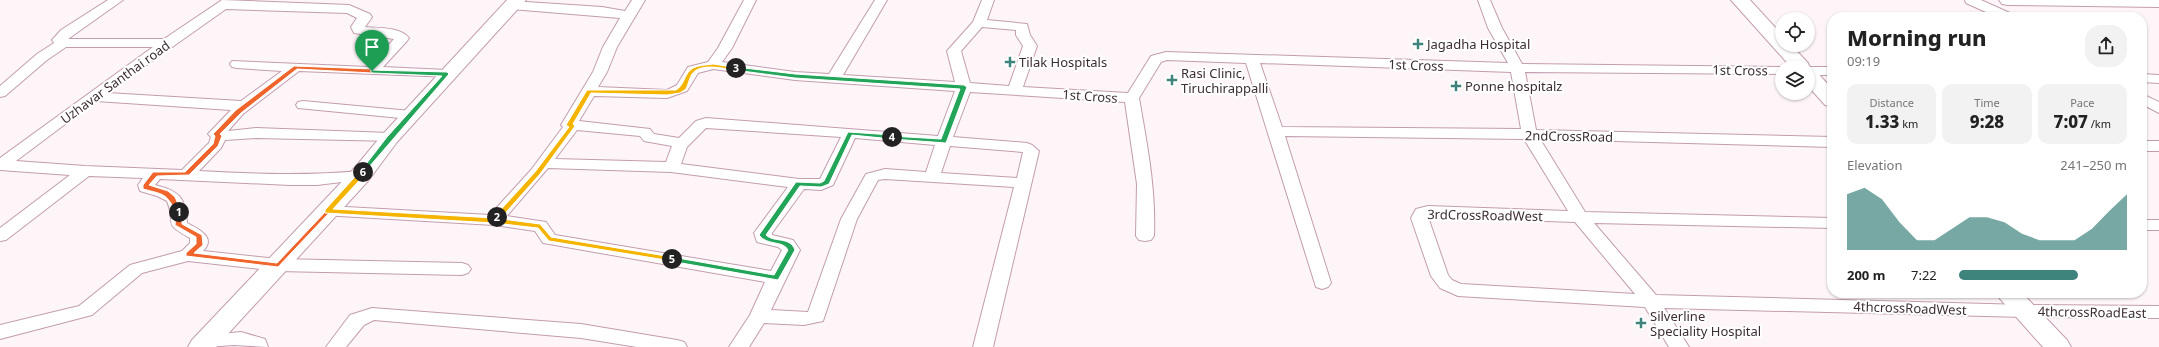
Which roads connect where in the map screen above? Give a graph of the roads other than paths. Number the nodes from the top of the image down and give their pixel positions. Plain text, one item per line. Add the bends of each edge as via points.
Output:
1 (117, 0) edge
2 (639, 0) edge
3 (750, 0) edge
4 (881, 0) edge
5 (988, 0) edge
6 (1484, 0) edge
7 (1740, 0) edge
8 (1971, 0) edge
9 (2008, 0) edge
10 (2055, 1) edge
11 (227, 2) edge
12 (2159, 2) edge
13 (514, 3) edge
14 (1996, 12) edge
15 (628, 15) junction
16 (979, 22) junction
17 (63, 42) junction
18 (167, 43) junction
19 (1252, 60) junction
20 (1795, 60) edge
21 (237, 64) dead end
22 (713, 65) junction
23 (296, 67) junction
24 (1517, 68) junction
25 (1775, 70) edge
26 (372, 71) junction
27 (1815, 71) edge
28 (1827, 71) edge
29 (447, 74) junction
30 (2147, 78) edge
31 (833, 79) junction
32 (2159, 79) edge
33 (1815, 82) edge
34 (964, 87) junction
35 (1015, 90) junction
36 (589, 91) junction
37 (0, 93) edge
38 (1827, 95) edge
39 (96, 97) junction
40 (1132, 98) junction
41 (2147, 101) edge
42 (303, 105) dead end
43 (244, 106) junction
44 (2159, 109) edge
45 (411, 115) junction
46 (572, 126) junction
47 (1276, 131) junction
48 (850, 133) junction
49 (1529, 134) junction
50 (219, 136) junction
51 (390, 138) junction
52 (944, 141) junction
53 (1827, 142) edge
54 (681, 145) junction
55 (2147, 146) edge
56 (2159, 146) edge
57 (543, 163) junction
58 (1, 165) edge
59 (671, 167) junction
60 (86, 171) junction
61 (156, 174) junction
62 (187, 174) junction
63 (360, 176) junction
64 (932, 177) junction
65 (1023, 183) junction
66 (799, 184) junction
67 (328, 211) junction
68 (1580, 217) junction
69 (494, 220) junction
70 (1827, 223) edge
71 (2147, 225) edge
72 (2159, 225) edge
73 (0, 236) edge
74 (1145, 236) dead end
75 (188, 255) junction
76 (278, 265) junction
77 (462, 269) dead end
78 (776, 278) junction
79 (1322, 283) dead end
80 (1651, 301) junction
81 (2017, 302) edge
82 (2159, 312) edge
83 (759, 316) junction
84 (0, 332) edge
85 (204, 344) edge
86 (258, 347) edge
87 (336, 347) edge
88 (677, 347) edge
89 (739, 347) edge
90 (983, 347) edge
91 (1678, 347) edge
92 (2058, 347) edge

1 - 17 street via 66,33 59,40
2 - 15 street
3 - 22 street via 725,48
4 - 31 street
5 - 16 street
6 - 24 street via 1495,28
7 - 20 street
8 - 14 street
9 - 10 street
10 - 12 street
11 - 18 street, Uzhavar Santhai road
11 - 26 street via 337,8 359,12 365,17 358,27 359,30 402,38
13 - 15 street
13 - 29 street
15 - 36 street
16 - 34 street via 954,51
16 - 35 street via 1022,27 1023,35 1030,46
17 - 18 street
17 - 37 street
18 - 39 street, Uzhavar Santhai road
19 - 24 street, 1st Cross
19 - 40 street, 1st Cross via 1161,57 1156,59
19 - 47 street
21 - 23 street
22 - 31 street, 1st Cross
22 - 36 street via 693,70 684,88 678,92 667,94
23 - 26 street
23 - 43 street
24 - 25 street, 1st Cross
24 - 49 street
26 - 29 street
27 - 28 street
29 - 45 street
30 - 32 street
31 - 34 street, 1st Cross
33 - 38 street
34 - 35 street, 1st Cross
34 - 52 street
35 - 40 street, 1st Cross
36 - 46 street via 569,125
39 - 43 street
39 - 58 street, Uzhavar Santhai road
40 - 74 street via 1145,179 1148,212
41 - 44 street
42 - 45 street
43 - 50 street via 216,134
45 - 51 street
46 - 54 street via 640,131 645,132 649,138 677,142
46 - 57 street
47 - 49 street, 2ndCrossRoad
47 - 79 street
48 - 52 street
48 - 54 street via 706,123 701,124
48 - 66 street via 827,182 821,185
49 - 53 street, 2ndCrossRoad
49 - 68 street
50 - 51 street via 256,133
50 - 62 street via 216,145
51 - 63 street
52 - 64 street
52 - 65 street via 1027,148 1031,151
54 - 59 street
55 - 56 street
57 - 59 street
57 - 69 street
58 - 60 street
59 - 66 street
60 - 61 street
60 - 73 street
61 - 62 street
61 - 75 street via 146,188 166,192 173,198 180,213 179,225 199,236 199,245
62 - 63 street via 318,180
63 - 67 street
64 - 65 street
64 - 83 street via 885,174 872,177 849,219 816,316 804,319
65 - 90 street
66 - 78 street via 762,235 767,240 785,243 791,250
67 - 69 street
67 - 76 street
68 - 70 street, 3rdCrossRoadWest
68 - 80 street
68 - 80 street, 3rdCrossRoadWest via 1428,211 1419,218 1440,276 1446,284 1458,290
69 - 78 street via 540,226 549,239
71 - 72 street
75 - 76 street
75 - 84 street via 136,269 85,311
76 - 77 street
76 - 85 street
78 - 83 street
80 - 81 street, 4thcrossRoadWest
80 - 91 street
81 - 82 street, 4thcrossRoadEast
81 - 92 street
83 - 89 street
85 - 86 street via 247,340 254,341
87 - 88 street via 357,320 372,314 581,331

